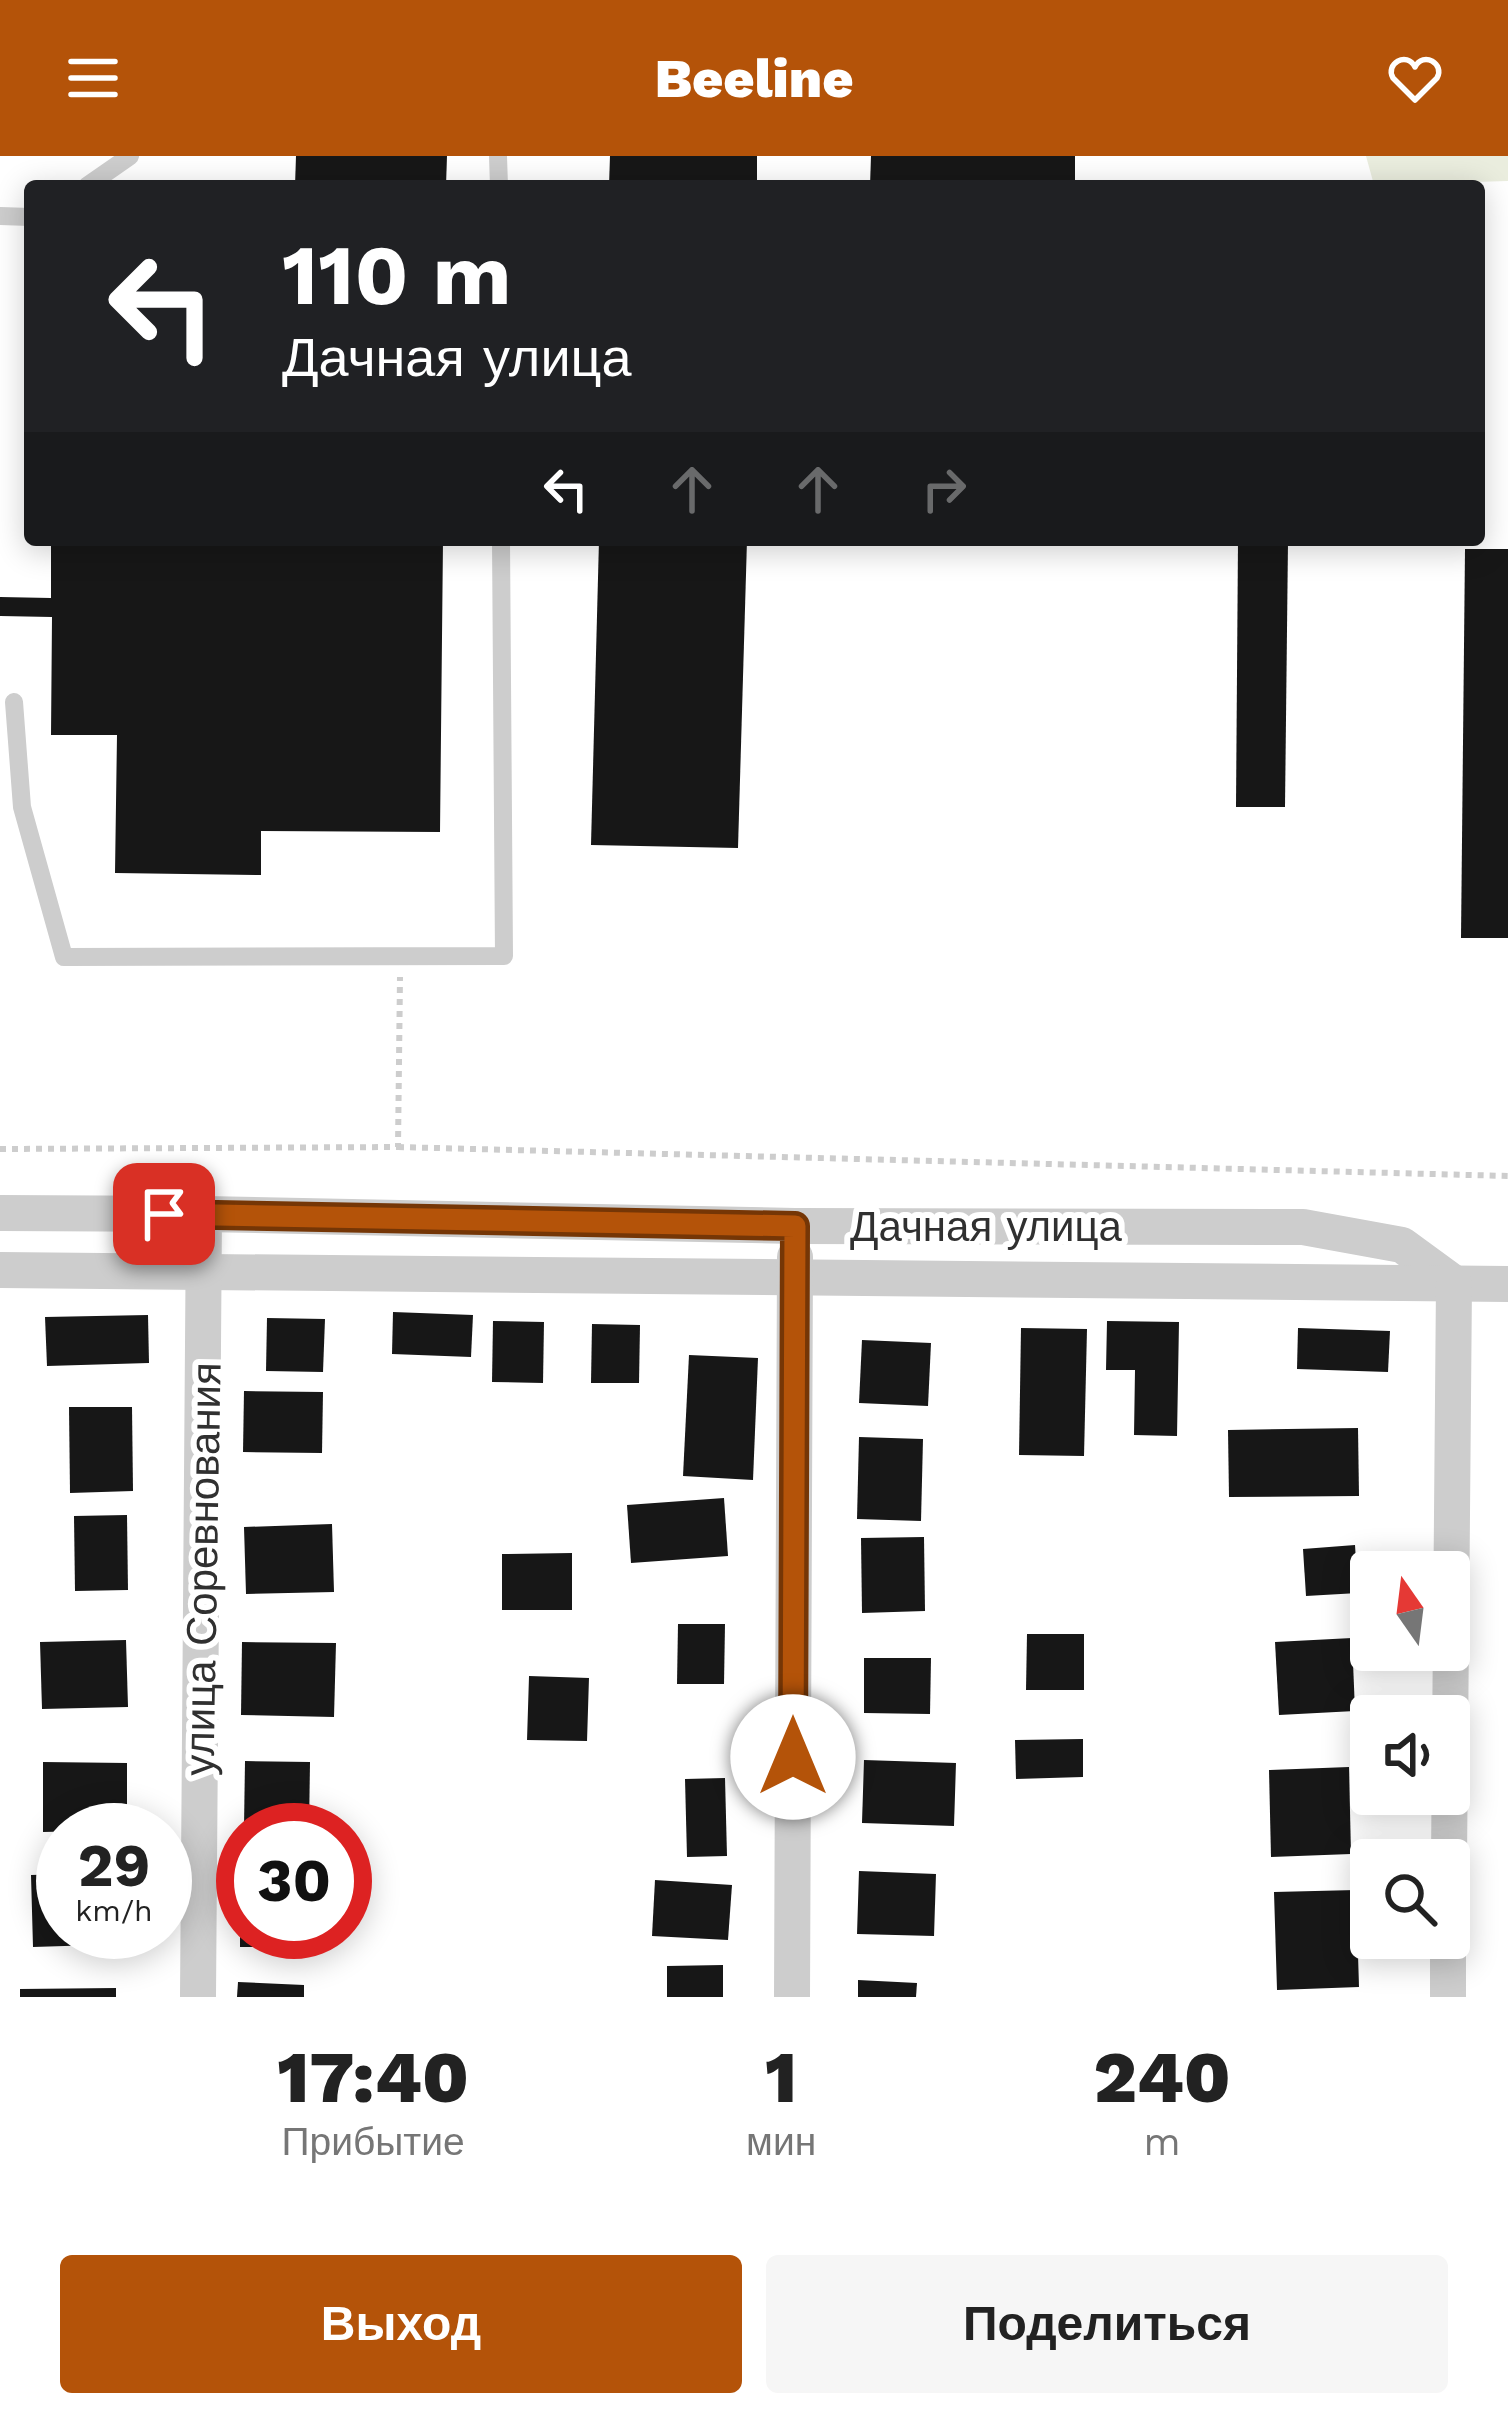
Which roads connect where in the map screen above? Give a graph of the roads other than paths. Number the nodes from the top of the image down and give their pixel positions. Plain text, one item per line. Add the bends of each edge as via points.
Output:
1 (130, 156) edge
2 (96, 180) edge
3 (501, 546) edge
4 (14, 702) dead end
5 (0, 1213) edge
6 (205, 1214) junction
7 (795, 1226) junction
8 (0, 1270) edge
9 (204, 1272) junction
10 (795, 1277) junction
11 (1454, 1283) junction
12 (1508, 1284) edge
13 (1449, 1839) edge
14 (1448, 1959) edge
15 (198, 1997) edge
16 (792, 1997) edge
17 (1448, 1997) edge

1 - 2 lane
3 - 4 lane via 504,956 64,957 22,806
5 - 6 street, Дачная улица
6 - 7 street, Дачная улица
6 - 9 street, улица Соревнования
7 - 10 street
7 - 11 street, Дачная улица via 1303,1227 1402,1245
8 - 9 street, Дачная улица
9 - 10 street, Дачная улица
9 - 15 street, улица Соревнования
10 - 11 street, Дачная улица
10 - 16 street
11 - 12 street, Дачная улица
11 - 13 street
14 - 17 street

